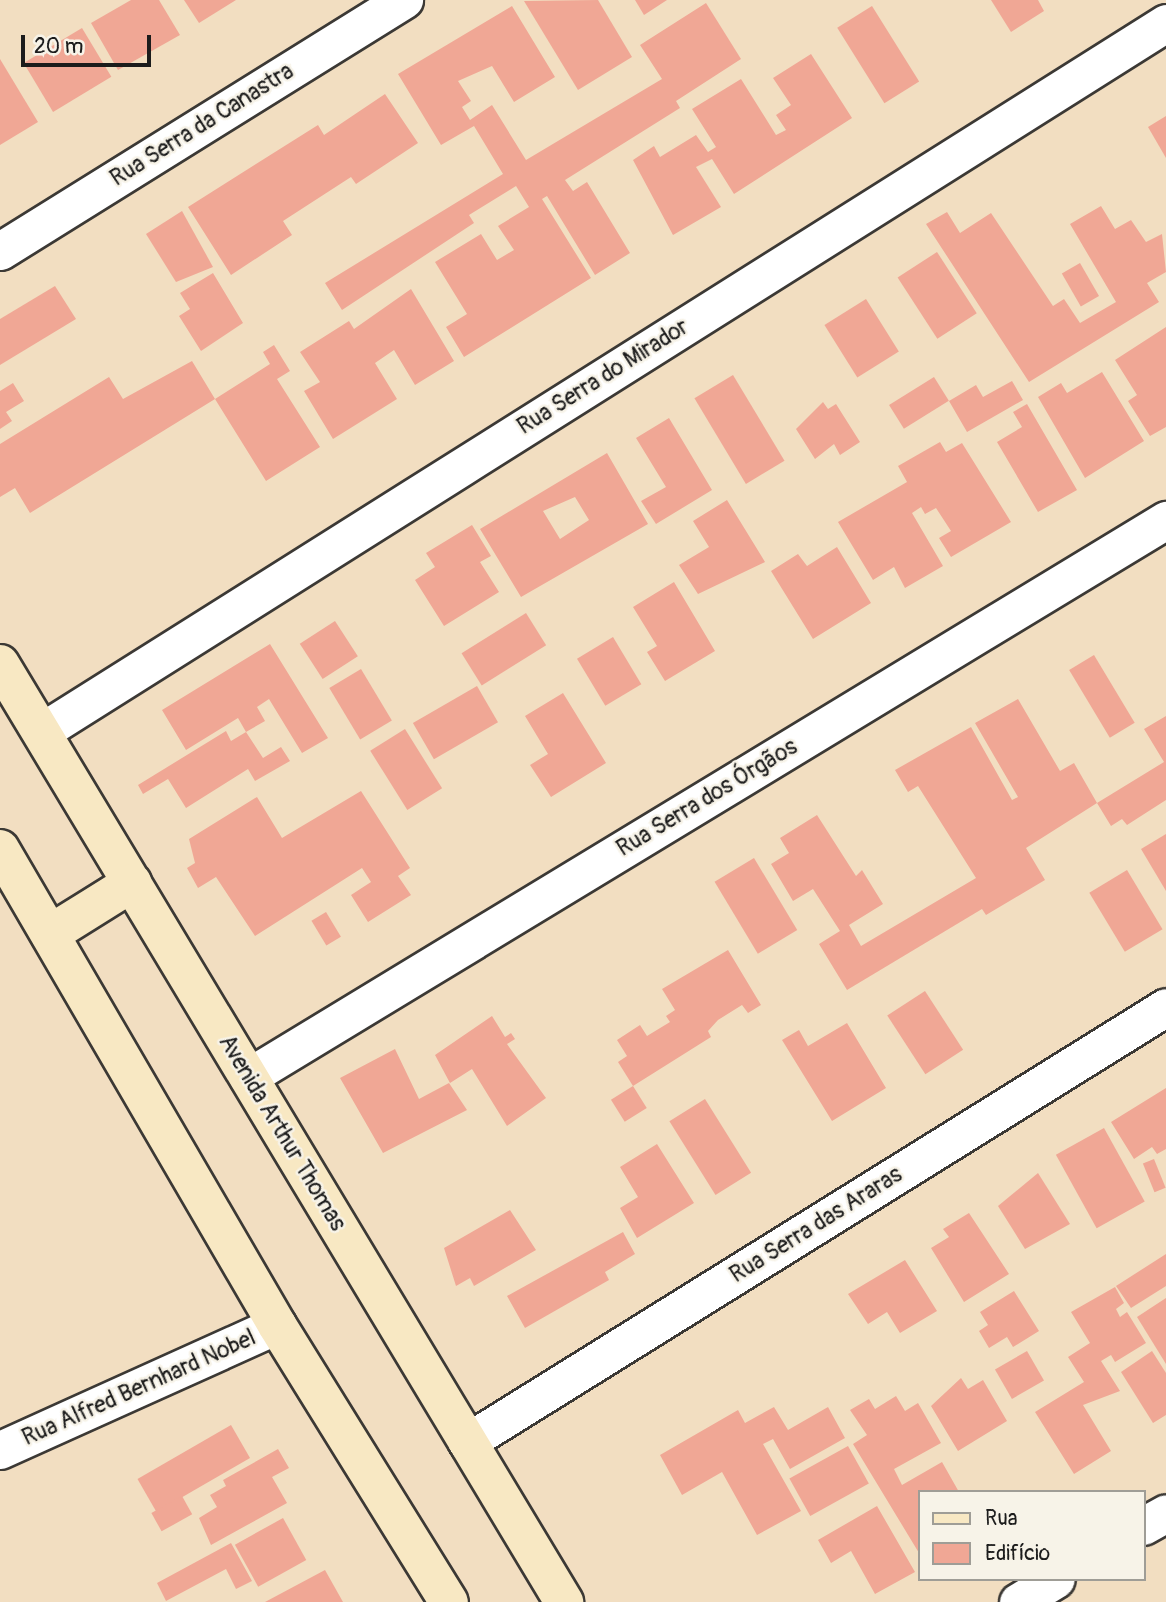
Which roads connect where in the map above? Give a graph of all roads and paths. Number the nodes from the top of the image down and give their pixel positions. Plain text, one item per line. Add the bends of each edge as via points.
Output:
1 (404, 0) edge
2 (1166, 23) edge
3 (0, 251) edge
4 (1166, 520) edge
5 (0, 664) edge
6 (41, 732) junction
7 (0, 849) edge
8 (132, 883) junction
9 (50, 934) junction
10 (1166, 1007) edge
11 (248, 1077) junction
12 (278, 1325) junction
13 (467, 1442) junction
14 (0, 1450) edge
15 (1166, 1513) edge
16 (1145, 1526) edge
17 (1053, 1581) edge
18 (449, 1602) edge
19 (564, 1602) edge
20 (1018, 1602) edge

1 - 3 street, Rua Serra da Canastra
2 - 6 street, Rua Serra do Mirador
4 - 11 street, Rua Serra dos Órgãos
5 - 6 main road, Avenida Arthur Thomas
6 - 8 main road, Avenida Arthur Thomas
7 - 9 main road
8 - 9 main road
8 - 11 main road, Avenida Arthur Thomas
9 - 12 main road
10 - 13 street, Rua Serra das Araras
11 - 13 main road, Avenida Arthur Thomas
12 - 14 street, Rua Alfred Bernhard Nobel
12 - 18 main road
13 - 19 main road, Avenida Arthur Thomas
15 - 16 street
17 - 20 street

